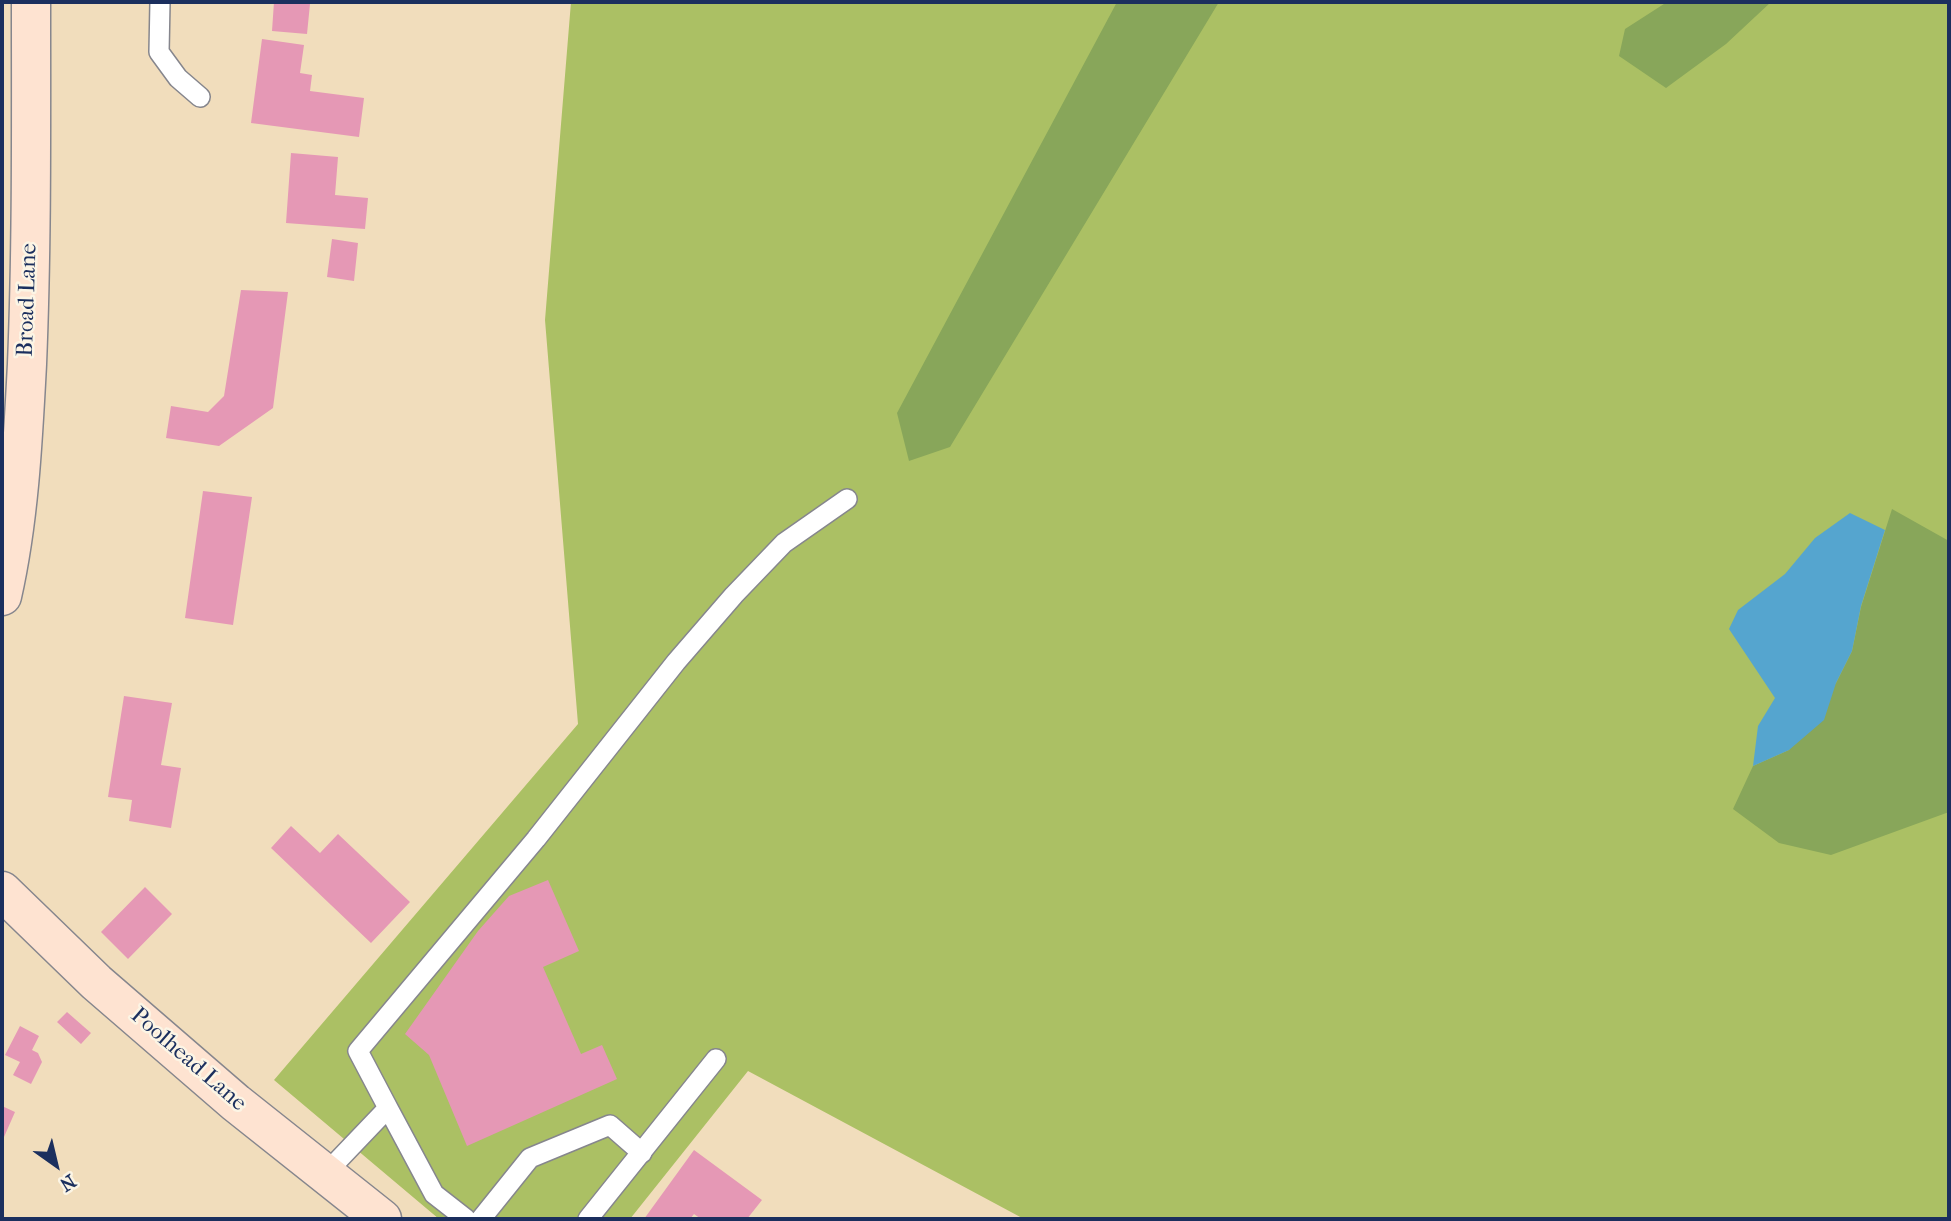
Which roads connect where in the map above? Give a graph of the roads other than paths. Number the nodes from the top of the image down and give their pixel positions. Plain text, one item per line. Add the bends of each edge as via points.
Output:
1 (31, 2) edge
2 (160, 2) edge
3 (200, 97) dead end
4 (847, 499) dead end
5 (2, 596) edge
6 (2, 891) edge
7 (716, 1059) dead end
8 (388, 1108) junction
9 (642, 1153) junction
10 (326, 1174) junction
11 (382, 1219) edge
12 (466, 1219) edge
13 (481, 1219) edge
14 (588, 1219) edge

1 - 5 main road, Broad Lane via 30,285 24,419
2 - 3 lane via 159,52
4 - 8 lane via 784,543 734,595 358,1051
6 - 10 main road, Poolhead Lane via 106,991
7 - 9 lane
8 - 10 lane
8 - 12 lane via 434,1194
9 - 13 lane via 610,1125 587,1134 530,1158
9 - 14 lane
10 - 11 main road, Poolhead Lane

